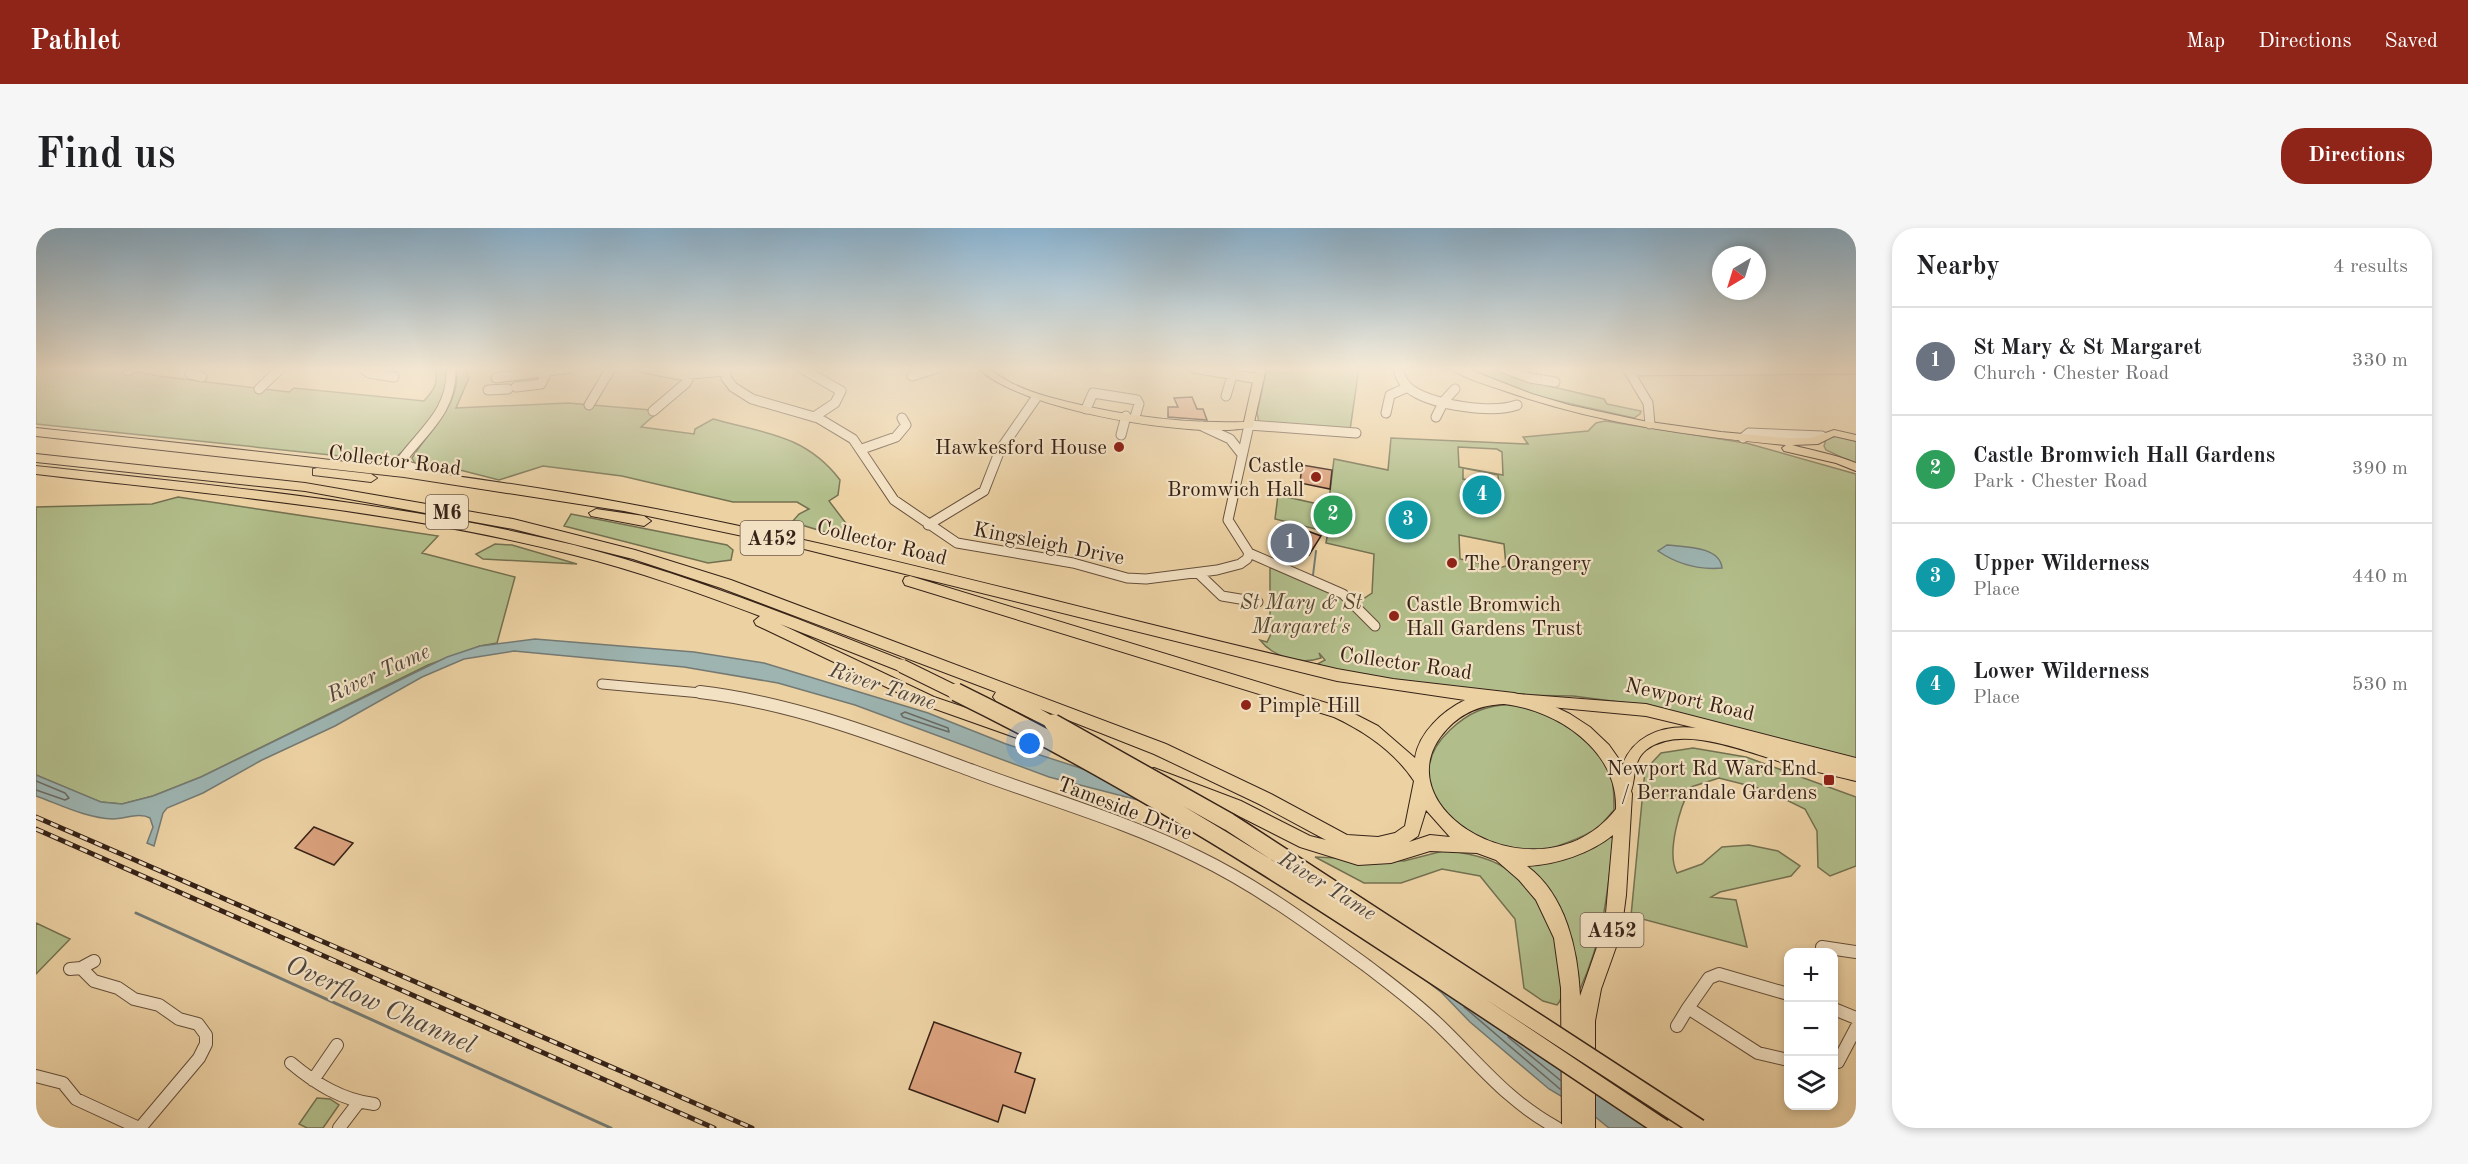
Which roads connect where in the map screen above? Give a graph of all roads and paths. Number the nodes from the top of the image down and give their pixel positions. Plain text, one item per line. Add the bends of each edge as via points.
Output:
1 (442, 410) edge
2 (792, 410) edge
3 (824, 410) edge
4 (1028, 410) edge
5 (1092, 410) edge
6 (1135, 410) edge
7 (1252, 410) edge
8 (1440, 410) edge
9 (1597, 410) edge
10 (1648, 410) edge
11 (814, 417) junction
12 (1130, 417) junction
13 (1436, 417) dead end
14 (1650, 419) junction
15 (916, 425) dead end
16 (1248, 425) junction
17 (1202, 426) junction
18 (36, 432) edge
19 (1356, 433) dead end
20 (1834, 433) junction
21 (1856, 433) edge
22 (1121, 435) dead end
23 (1820, 438) junction
24 (1856, 438) edge
25 (36, 440) edge
26 (1785, 441) junction
27 (862, 449) junction
28 (1241, 453) junction
29 (36, 458) edge
30 (404, 459) junction
31 (1835, 460) junction
32 (344, 465) junction
33 (1856, 467) edge
34 (36, 470) edge
35 (393, 471) junction
36 (444, 478) junction
37 (464, 489) junction
38 (928, 525) junction
39 (1249, 553) junction
40 (1198, 573) junction
41 (668, 579) junction
42 (1258, 602) dead end
43 (1375, 626) dead end
44 (845, 628) junction
45 (602, 684) dead end
46 (1504, 698) junction
47 (1856, 764) edge
48 (1856, 775) edge
49 (1420, 779) junction
50 (1624, 792) junction
51 (1622, 813) junction
52 (1488, 850) junction
53 (1822, 947) dead end
54 (1856, 952) edge
55 (94, 961) dead end
56 (1784, 993) edge
57 (1688, 1008) junction
58 (1838, 1011) edge
59 (1856, 1018) edge
60 (1677, 1026) dead end
61 (1856, 1028) edge
62 (1578, 1041) junction
63 (337, 1046) dead end
64 (1784, 1059) edge
65 (1838, 1062) edge
66 (291, 1063) dead end
67 (36, 1076) edge
68 (313, 1080) junction
69 (358, 1103) junction
70 (374, 1104) dead end
71 (1581, 1115) edge
72 (139, 1128) edge
73 (339, 1128) edge
74 (1557, 1128) edge
75 (1572, 1128) edge
76 (1663, 1128) edge
77 (1699, 1128) edge

1 - 30 street
2 - 11 street, Kingsleigh Drive
3 - 11 street
4 - 38 street via 1000,450 984,491
5 - 12 main road
6 - 12 street
7 - 16 main road
8 - 13 street
9 - 14 main road
10 - 14 street
11 - 27 street, Kingsleigh Drive via 834,426
12 - 17 main road
12 - 22 street
14 - 26 main road via 1671,428
15 - 27 street via 904,422 896,437
16 - 17 main road
16 - 19 street
16 - 28 street
17 - 28 street via 1230,439
18 - 32 highway, Collector Road / A452
20 - 21 main road
20 - 23 main road
20 - 24 main road
23 - 26 main road via 1802,443
23 - 31 main road via 1820,448
25 - 37 highway, Collector Road / A452
26 - 31 main road
27 - 38 street, Kingsleigh Drive via 894,500
28 - 39 street via 1228,520
29 - 44 highway, M6 via 305,487 513,524 635,555
30 - 32 street via 384,465
30 - 35 street
30 - 36 street via 409,468
31 - 33 main road
32 - 35 highway, Collector Road / A452
34 - 41 highway, M6 via 387,511 576,551
35 - 36 highway, Collector Road / A452
35 - 37 highway via 400,477
36 - 46 highway, Collector Road / A452 via 624,507 814,547 1337,675
37 - 49 highway, Collector Road / A452 via 810,555 990,603 1347,715 1374,729 1394,746
38 - 40 street, Kingsleigh Drive via 967,546 1073,564 1127,578
39 - 40 street, Kingsleigh Drive via 1240,564
39 - 43 street via 1343,594
40 - 42 street via 1222,596
41 - 52 highway via 929,701 1173,781 1326,850 1358,857 1391,855 1430,843
41 - 76 highway, M6, bridge via 902,666 1060,744 1177,810
44 - 49 highway via 1160,749 1345,842 1377,845 1412,831 1419,812
44 - 77 highway, M6, bridge via 987,689 1229,822
45 - 74 street, Tameside Drive via 688,690 826,720 1179,847 1265,894 1375,972 1429,1015 1509,1100
46 - 47 main road, Newport Road via 1646,710
46 - 49 highway via 1468,705 1439,728 1426,743
46 - 50 highway via 1556,713 1581,727 1610,757
48 - 50 main road, Newport Road via 1702,735 1673,734 1650,740 1636,751
49 - 52 highway via 1437,815
50 - 51 highway
51 - 52 highway via 1608,832 1545,857 1526,858
51 - 62 highway, A452 via 1613,926
52 - 62 highway, A452 via 1511,862 1538,888 1557,922 1565,943
53 - 54 street
55 - 72 street via 76,969 94,981 198,1024 206,1035 199,1058
56 - 57 street via 1719,974 1708,978
57 - 60 street
57 - 64 street via 1758,1053
58 - 59 street
61 - 65 street
62 - 71 highway, A452, bridge
63 - 68 street
66 - 68 street
67 - 72 street via 63,1083 76,1099
68 - 69 street
69 - 70 street
69 - 73 street
71 - 75 highway, A452

